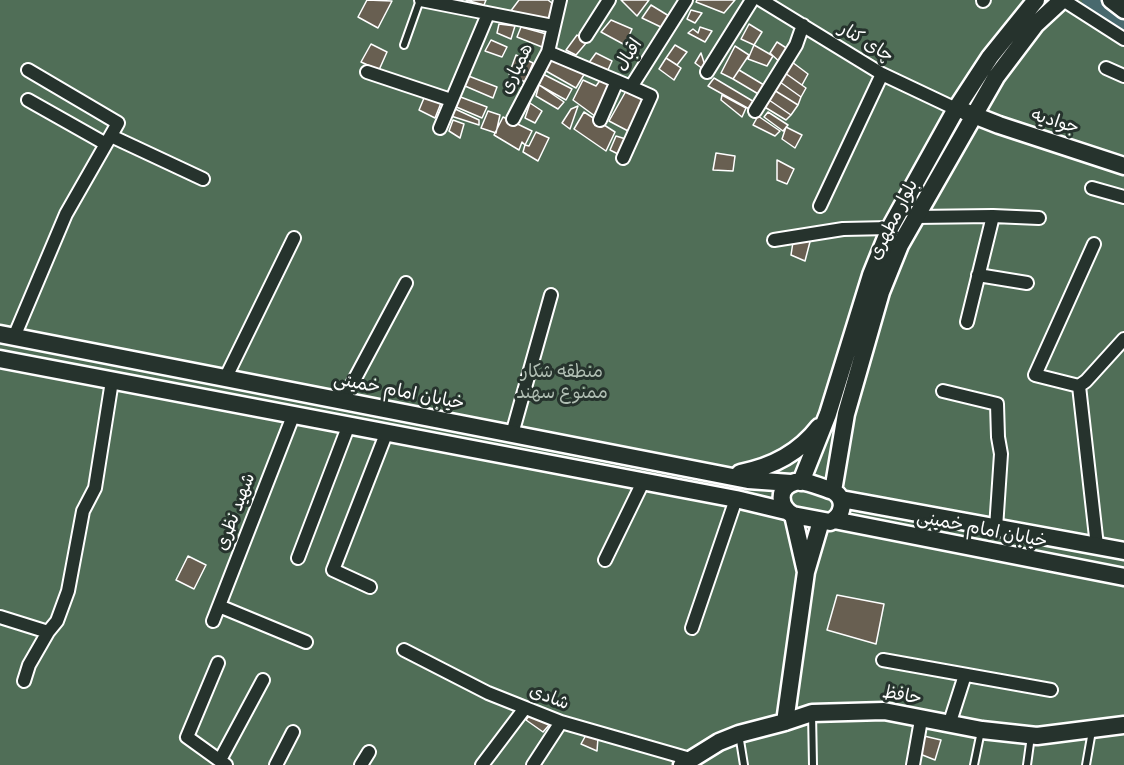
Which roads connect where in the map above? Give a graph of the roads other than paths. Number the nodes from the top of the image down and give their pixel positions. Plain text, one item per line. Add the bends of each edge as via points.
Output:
1 (421, 0) edge
2 (560, 0) edge
3 (609, 0) edge
4 (686, 0) edge
5 (760, 0) edge
6 (1036, 0) edge
7 (1062, 0) edge
8 (1111, 0) edge
9 (1124, 10) edge
10 (488, 14) junction
11 (553, 26) junction
12 (803, 26) junction
13 (586, 36) dead end
14 (1124, 39) edge
15 (404, 45) dead end
16 (548, 52) junction
17 (1106, 68) dead end
18 (28, 70) dead end
19 (367, 72) dead end
20 (707, 72) dead end
21 (882, 75) junction
22 (1124, 76) edge
23 (617, 81) junction
24 (631, 87) junction
25 (27, 100) dead end
26 (451, 100) junction
27 (956, 109) junction
28 (756, 111) dead end
29 (974, 115) junction
30 (513, 118) dead end
31 (600, 120) dead end
32 (440, 128) dead end
33 (109, 140) junction
34 (623, 158) dead end
35 (1122, 162) edge
36 (203, 179) dead end
37 (1092, 188) dead end
38 (1124, 197) edge
39 (820, 206) dead end
40 (993, 216) junction
41 (915, 217) junction
42 (1039, 218) dead end
43 (890, 228) junction
44 (294, 238) dead end
45 (774, 240) dead end
46 (1094, 244) dead end
47 (978, 275) junction
48 (406, 283) dead end
49 (1027, 283) dead end
50 (551, 295) dead end
51 (967, 322) dead end
52 (7, 336) edge
53 (1124, 339) edge
54 (0, 359) edge
55 (226, 377) junction
56 (112, 381) junction
57 (1078, 386) junction
58 (943, 391) dead end
59 (343, 401) junction
60 (828, 414) junction
61 (293, 416) junction
62 (348, 427) junction
63 (386, 434) junction
64 (512, 434) junction
65 (732, 475) junction
66 (643, 482) junction
67 (796, 483) junction
68 (837, 495) junction
69 (736, 499) junction
70 (790, 513) junction
71 (828, 521) junction
72 (996, 528) junction
73 (1097, 546) junction
74 (1124, 551) edge
75 (298, 558) dead end
76 (605, 560) dead end
77 (806, 572) junction
78 (1124, 577) edge
79 (370, 587) dead end
80 (219, 606) junction
81 (0, 617) edge
82 (213, 621) dead end
83 (692, 628) dead end
84 (48, 632) junction
85 (306, 642) dead end
86 (404, 650) dead end
87 (883, 660) dead end
88 (218, 663) dead end
89 (965, 675) junction
90 (263, 680) dead end
91 (24, 681) dead end
92 (1050, 690) dead end
93 (525, 708) junction
94 (812, 713) junction
95 (921, 720) junction
96 (561, 722) junction
97 (785, 722) junction
98 (949, 724) junction
99 (1124, 725) edge
100 (982, 730) junction
101 (1093, 730) junction
102 (292, 732) dead end
103 (739, 734) junction
104 (1031, 735) junction
105 (369, 752) dead end
106 (686, 762) edge
107 (223, 763) edge
108 (276, 765) edge
109 (361, 765) edge
110 (482, 765) edge
111 (532, 765) edge
112 (744, 765) edge
113 (813, 765) edge
114 (913, 765) edge
115 (974, 765) edge
116 (1027, 765) edge
117 (1086, 765) edge

1 - 10 street
1 - 15 lane
2 - 11 street, همیاری
3 - 13 street
4 - 24 street, اقبال
5 - 12 street, چای کنار
5 - 20 street
6 - 27 main road, بلوار مطهری via 990,57
7 - 14 street
7 - 29 main road, بلوار مطهری via 1036,24 996,77
8 - 9 main road
10 - 11 street
10 - 26 street
11 - 16 street, همیاری
12 - 21 street, چای کنار
12 - 28 street via 796,45
16 - 23 street, اقبال
16 - 30 street, همیاری
17 - 22 street
18 - 33 street via 118,123
19 - 26 street
21 - 27 street, چای کنار
21 - 39 street
23 - 24 street, اقبال
23 - 31 street
24 - 34 street via 651,96
25 - 33 street
26 - 32 street
27 - 29 main road, جوادیه
27 - 43 main road, بلوار مطهری
29 - 35 main road, جوادیه
29 - 41 main road, بلوار مطهری
33 - 36 street
33 - 52 street via 66,213
37 - 38 street
40 - 41 street
40 - 42 street
40 - 47 street
41 - 68 main road, بلوار مطهری via 881,292 846,414
43 - 45 street via 843,229
43 - 60 main road, بلوار مطهری via 871,275
44 - 55 street
46 - 57 street via 1035,375
47 - 49 street
47 - 51 street
48 - 59 street
50 - 64 street
52 - 55 main road, خیابان امام خمینی
53 - 57 street
54 - 56 main road
55 - 59 main road, خیابان امام خمینی
56 - 61 main road
56 - 84 street via 95,488 83,511 68,591 57,621
57 - 73 street
58 - 72 street via 996,404 1001,454
59 - 64 main road, خیابان امام خمینی
60 - 65 main road via 810,438 788,456 761,469
60 - 67 main road, بلوار مطهری
61 - 62 main road
61 - 80 street, شهید نظری
62 - 63 main road
62 - 75 street
63 - 66 main road
63 - 79 street via 333,570
64 - 65 main road, خیابان امام خمینی
65 - 67 main road, خیابان امام خمینی
66 - 69 main road
66 - 76 street
67 - 68 main road, خیابان امام خمینی
67 - 70 main road, بلوار مطهری via 781,496
68 - 71 main road, بلوار مطهری via 841,512
68 - 72 main road, خیابان امام خمینی
69 - 70 main road
69 - 83 street
70 - 71 main road, خیابان امام خمینی
70 - 77 main road
71 - 77 main road, بلوار مطهری
71 - 78 main road, خیابان امام خمینی
72 - 73 main road, خیابان امام خمینی
73 - 74 main road, خیابان امام خمینی
77 - 97 main road
80 - 82 street, شهید نظری
80 - 85 street
81 - 84 street
84 - 91 street
86 - 93 street, شادی
87 - 89 street
88 - 107 street via 187,737
89 - 92 street
89 - 98 street
90 - 107 street
93 - 96 street, شادی
93 - 110 street
94 - 95 main road, حافظ via 884,711
94 - 97 main road, حافظ
94 - 113 lane
95 - 98 main road, حافظ
95 - 114 street
96 - 106 street, شادی
96 - 111 street
97 - 103 main road, حافظ
98 - 100 main road, حافظ
99 - 101 main road, حافظ
100 - 104 main road, حافظ
100 - 115 lane
101 - 104 main road, حافظ
101 - 117 lane
102 - 108 street
103 - 106 main road, حافظ
103 - 112 lane
104 - 116 lane
105 - 109 street

